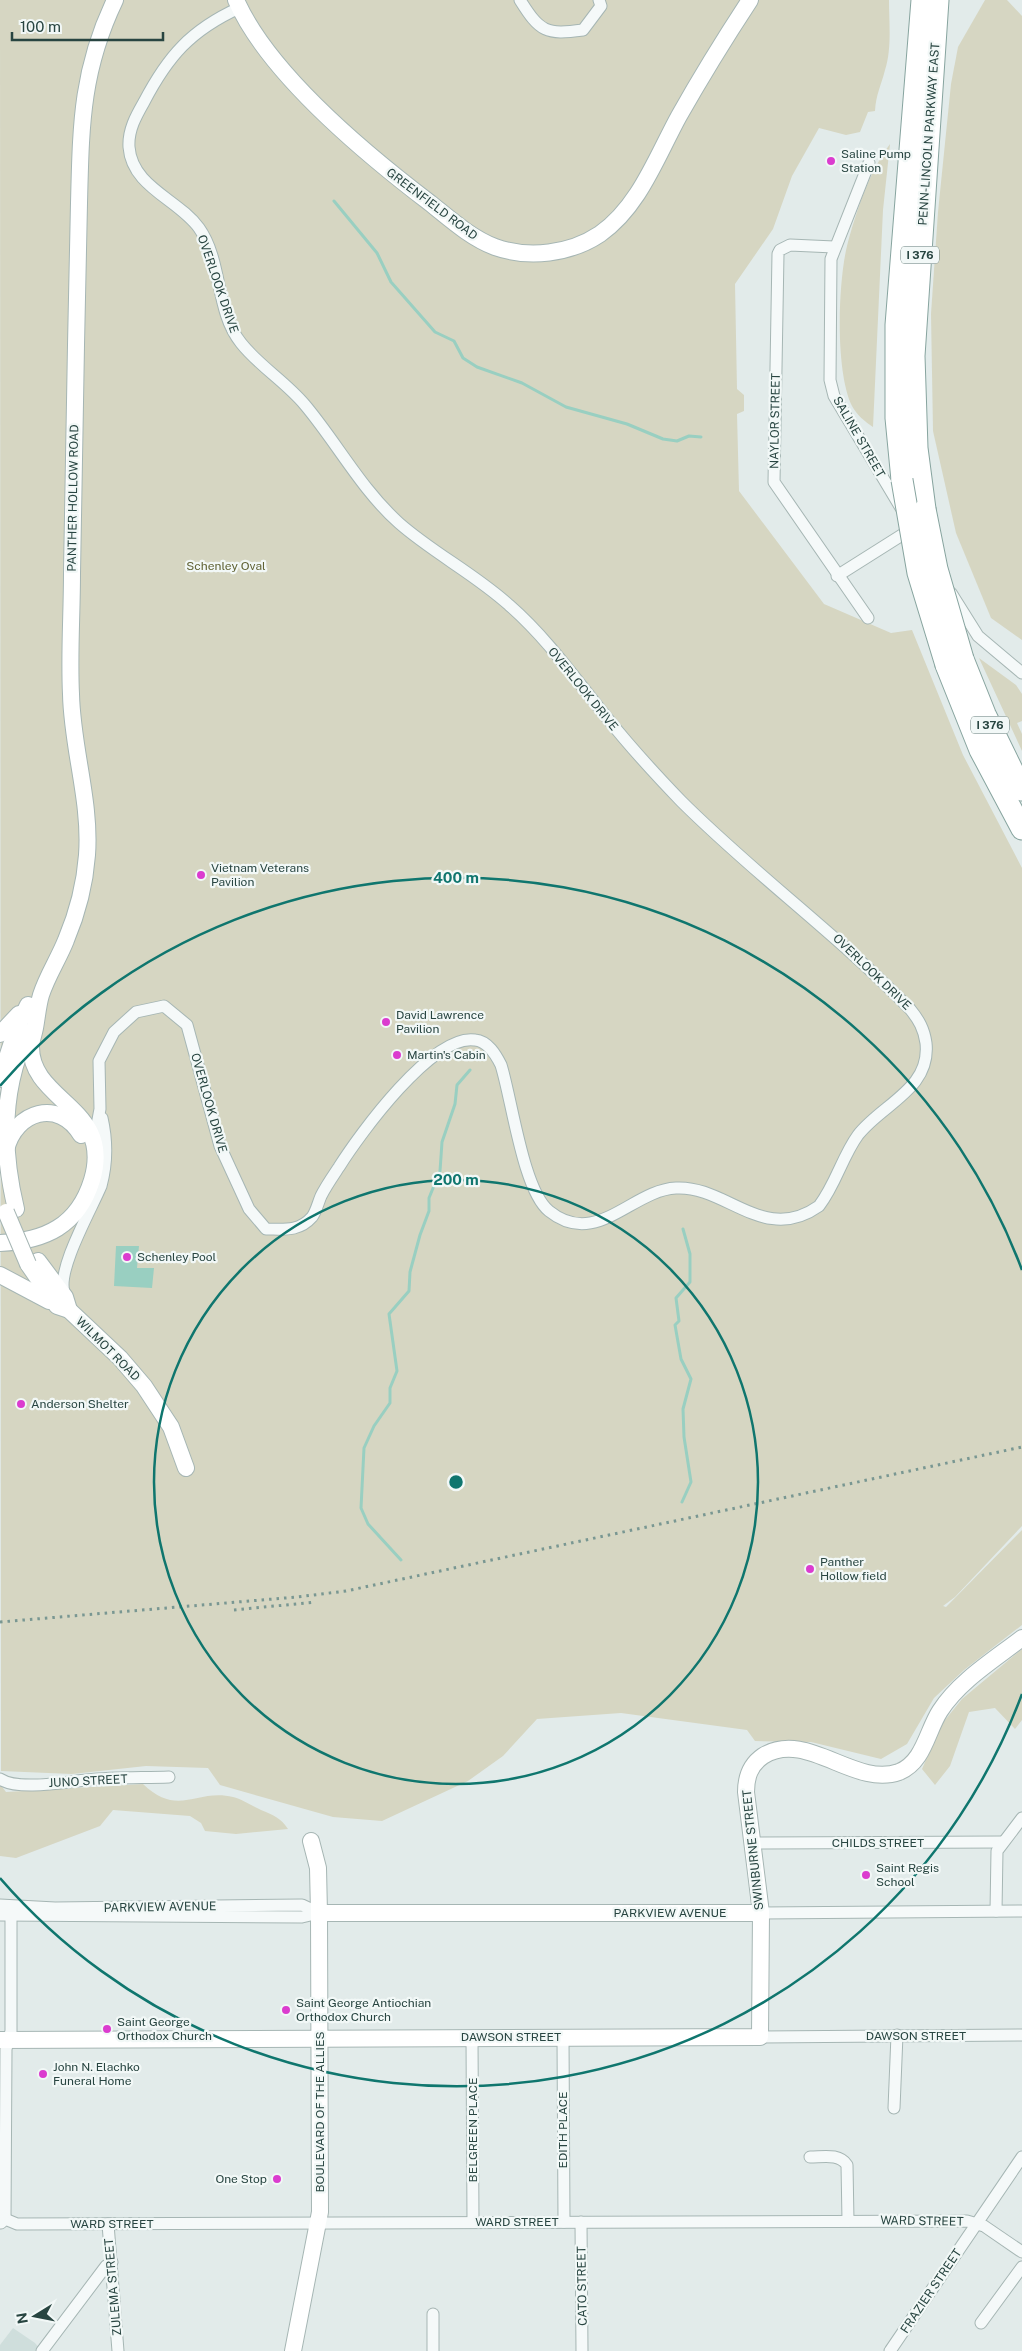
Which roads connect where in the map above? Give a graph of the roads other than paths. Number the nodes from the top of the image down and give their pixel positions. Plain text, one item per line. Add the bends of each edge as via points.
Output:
1 (115, 0) edge
2 (520, 0) edge
3 (599, 0) edge
4 (750, 0) edge
5 (911, 0) edge
6 (922, 0) edge
7 (938, 0) edge
8 (238, 4) edge
9 (869, 163) dead end
10 (907, 175) junction
11 (834, 247) junction
12 (913, 528) junction
13 (837, 576) junction
14 (868, 618) dead end
15 (954, 662) junction
16 (1022, 673) edge
17 (1022, 790) edge
18 (1022, 829) edge
19 (33, 1010) junction
20 (0, 1034) edge
21 (0, 1079) edge
22 (100, 1109) junction
23 (94, 1141) junction
24 (6, 1150) junction
25 (0, 1191) edge
26 (11, 1211) junction
27 (0, 1234) edge
28 (0, 1243) edge
29 (0, 1276) edge
30 (64, 1304) junction
31 (186, 1468) dead end
32 (1022, 1638) edge
33 (169, 1777) dead end
34 (4, 1781) edge
35 (1022, 1818) edge
36 (311, 1841) dead end
37 (1003, 1842) junction
38 (752, 1843) junction
39 (0, 1904) edge
40 (996, 1911) junction
41 (1022, 1911) edge
42 (319, 1913) junction
43 (761, 1913) junction
44 (6, 1916) edge
45 (897, 2035) junction
46 (1022, 2035) edge
47 (563, 2037) junction
48 (760, 2037) junction
49 (320, 2038) junction
50 (472, 2038) junction
51 (4, 2040) edge
52 (894, 2108) dead end
53 (810, 2157) dead end
54 (1022, 2157) edge
55 (3, 2186) edge
56 (848, 2221) junction
57 (3, 2222) edge
58 (319, 2222) junction
59 (473, 2222) junction
60 (564, 2222) junction
61 (581, 2222) junction
62 (977, 2223) junction
63 (108, 2224) junction
64 (1022, 2252) edge
65 (112, 2262) junction
66 (1022, 2267) edge
67 (433, 2314) dead end
68 (981, 2324) dead end
69 (42, 2351) edge
70 (118, 2351) edge
71 (293, 2351) edge
72 (433, 2351) edge
73 (582, 2351) edge
74 (890, 2351) edge

1 - 19 main road, PANTHER HOLLOW ROAD via 96,42 87,80 81,155 74,392 71,697 86,814 87,856 68,937
2 - 3 street via 539,27 557,33 583,30 601,6
4 - 8 main road, GREENFIELD ROAD via 621,216 582,244 537,254 508,251 483,242 384,167 289,76 253,31
5 - 10 highway
6 - 10 highway, PENN-LINCOLN PARKWAY EAST / I 376
7 - 15 highway, PENN-LINCOLN PARKWAY EAST / I 376, bridge via 914,356 917,448 925,509
8 - 22 street, OVERLOOK DRIVE via 173,54 136,117 130,138 131,157 140,175 187,214 200,230 215,268 232,331 244,347 302,402 367,490 394,519 415,538 510,605 661,780 734,850 878,976 918,1019 927,1055 920,1077 911,1088 870,1121 858,1136 819,1206 801,1217 774,1219 693,1189 678,1188 661,1189 598,1221 574,1222 557,1216 541,1203 530,1180 502,1065 495,1053 474,1039 454,1043 423,1064 376,1113 339,1166 312,1217 294,1230 266,1229 249,1209 220,1146 187,1025 164,1006 136,1012 114,1032 99,1061
9 - 11 street, SALINE STREET
10 - 15 highway, PENN-LINCOLN PARKWAY EAST / I 376, bridge via 895,356 896,418 902,480 918,574
11 - 12 street, SALINE STREET via 830,270 831,388
11 - 13 street, NAYLOR STREET via 790,245 778,254 774,482
12 - 13 street
12 - 16 street, SALINE STREET via 972,628
13 - 14 street, NAYLOR STREET
15 - 17 highway, PENN-LINCOLN PARKWAY EAST / I 376
15 - 18 highway, PENN-LINCOLN PARKWAY EAST / I 376 via 980,750
19 - 20 main road
19 - 21 main road via 16,1030
19 - 23 main road, PANTHER HOLLOW ROAD via 31,1047 34,1060 48,1084 87,1126
19 - 24 main road, WILMOT ROAD via 10,1087
22 - 23 street, OVERLOOK DRIVE
22 - 30 street, OVERLOOK DRIVE via 105,1173 65,1266 62,1284
23 - 28 main road via 93,1178 83,1202 67,1222 44,1236
24 - 26 main road, WILMOT ROAD
24 - 27 main road via 9,1138 22,1122 35,1114 49,1113 60,1115 76,1128 86,1158 79,1189 61,1214 36,1229
25 - 26 main road, WILMOT ROAD
26 - 30 main road, WILMOT ROAD via 33,1263
29 - 30 main road
30 - 31 main road, WILMOT ROAD via 120,1358 153,1398 171,1427
32 - 38 main road, SWINBURNE STREET via 955,1693 940,1710 919,1755 898,1772 870,1774 813,1754 784,1750 759,1759 746,1782
33 - 34 street, JUNO STREET via 58,1784
35 - 37 street
36 - 42 main road, BOULEVARD OF THE ALLIES via 318,1868
37 - 38 street, CHILDS STREET
37 - 40 street via 997,1851
38 - 43 main road, SWINBURNE STREET
39 - 42 street, PARKVIEW AVENUE via 55,1908 302,1905
40 - 41 street, PARKVIEW AVENUE
40 - 43 street, PARKVIEW AVENUE
42 - 43 main road, PARKVIEW AVENUE
42 - 44 street, PARKVIEW AVENUE via 302,1917
42 - 49 main road, BOULEVARD OF THE ALLIES
43 - 48 main road, SWINBURNE STREET
44 - 51 street via 11,2031
45 - 46 street, DAWSON STREET
45 - 48 street, DAWSON STREET
45 - 52 street
47 - 48 main road, DAWSON STREET
47 - 50 main road, DAWSON STREET
47 - 60 street, EDITH PLACE
49 - 50 main road, DAWSON STREET
49 - 51 main road, DAWSON STREET
49 - 58 main road, BOULEVARD OF THE ALLIES
50 - 59 street, BELGREEN PLACE
51 - 55 street
53 - 56 street via 835,2157 847,2165
54 - 62 street, FRAZIER STREET
55 - 57 street
56 - 61 street, WARD STREET
56 - 62 street, WARD STREET
57 - 63 street, WARD STREET
58 - 59 street, WARD STREET
58 - 63 street, WARD STREET
58 - 71 main road, BOULEVARD OF THE ALLIES
59 - 60 street, WARD STREET
60 - 61 street, WARD STREET
61 - 73 street, CATO STREET
62 - 64 street, WARD STREET
62 - 74 street, FRAZIER STREET
63 - 65 street, ZULEMA STREET
65 - 69 street
65 - 70 street, ZULEMA STREET
66 - 68 street
67 - 72 street

